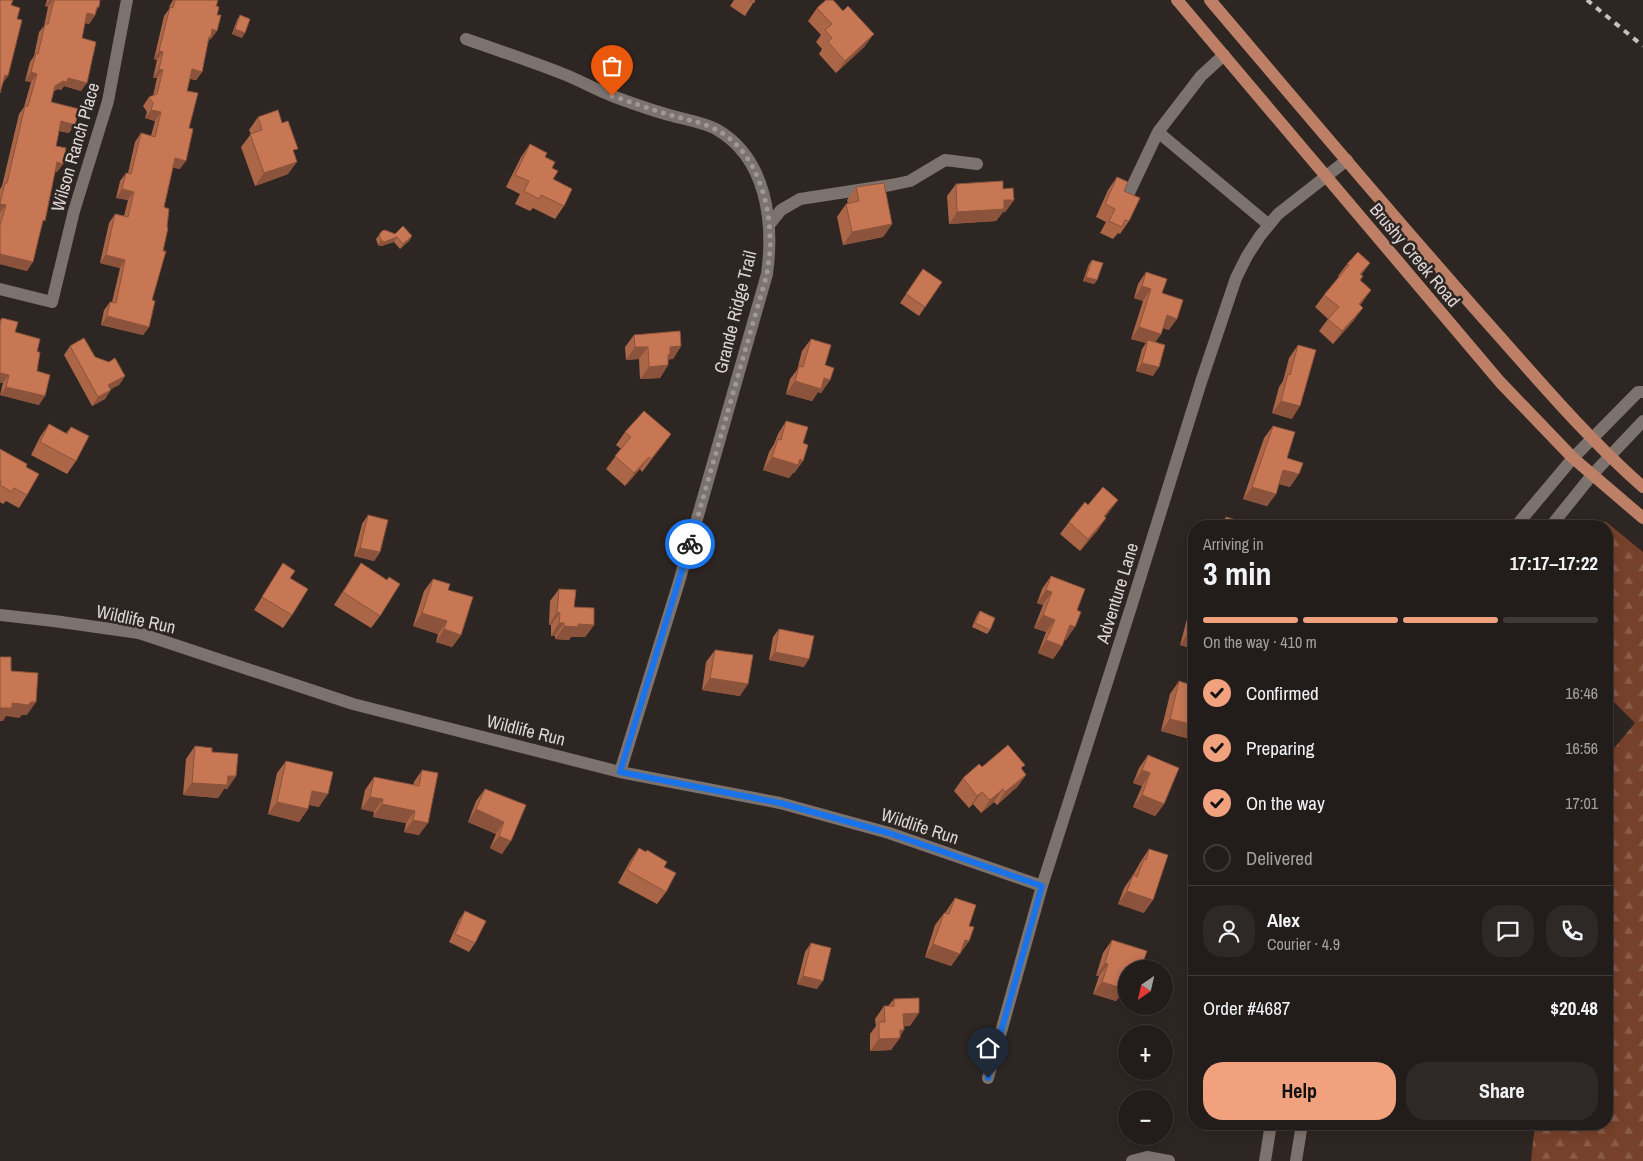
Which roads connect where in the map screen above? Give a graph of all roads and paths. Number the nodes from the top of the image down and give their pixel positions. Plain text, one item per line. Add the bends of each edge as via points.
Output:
1 (127, 0) edge
2 (1177, 0) edge
3 (1210, 0) edge
4 (466, 39) dead end
5 (1224, 55) junction
6 (1158, 132) junction
7 (1347, 160) junction
8 (977, 164) dead end
9 (1326, 176) junction
10 (1129, 193) edge
11 (770, 225) junction
12 (1269, 225) junction
13 (0, 289) edge
14 (1643, 392) edge
15 (1643, 421) edge
16 (1591, 440) junction
17 (1610, 457) junction
18 (1573, 458) junction
19 (1592, 475) junction
20 (1643, 487) edge
21 (1643, 518) edge
22 (1521, 520) edge
23 (1556, 520) edge
24 (0, 615) edge
25 (620, 772) junction
26 (1042, 886) junction
27 (988, 1078) dead end
28 (1270, 1130) edge
29 (1301, 1130) edge
30 (1132, 1161) edge
31 (1169, 1161) edge
32 (1265, 1161) edge
33 (1296, 1161) edge

1 - 13 street, Wilson Ranch Place via 108,100 74,211 52,302
2 - 5 main road, Brushy Creek Road
3 - 7 main road, Brushy Creek Road
4 - 11 street, Grande Ridge Trail via 532,62 612,96 716,130 732,141 750,162 763,192
5 - 6 street via 1201,76
5 - 9 main road, Brushy Creek Road
6 - 10 street
6 - 12 street
7 - 9 street, Adventure Lane
7 - 16 main road, Brushy Creek Road
8 - 11 street via 945,160 910,181 800,199 781,210
9 - 12 street, Adventure Lane via 1283,209
9 - 18 main road, Brushy Creek Road via 1500,382
11 - 25 street, Grande Ridge Trail via 767,274 679,582
12 - 26 street, Adventure Lane via 1236,278
14 - 16 street via 1638,392
15 - 17 street
16 - 17 main road, Brushy Creek Road
16 - 18 street
17 - 19 street
17 - 20 main road, Brushy Creek Road
18 - 19 main road, Brushy Creek Road
18 - 22 street
19 - 21 main road, Brushy Creek Road
19 - 23 street
24 - 25 street, Wildlife Run via 138,633 353,704
25 - 26 street, Wildlife Run via 780,803 889,833
26 - 27 street, Adventure Lane
28 - 32 street
29 - 33 street
30 - 31 street via 1147,1157

